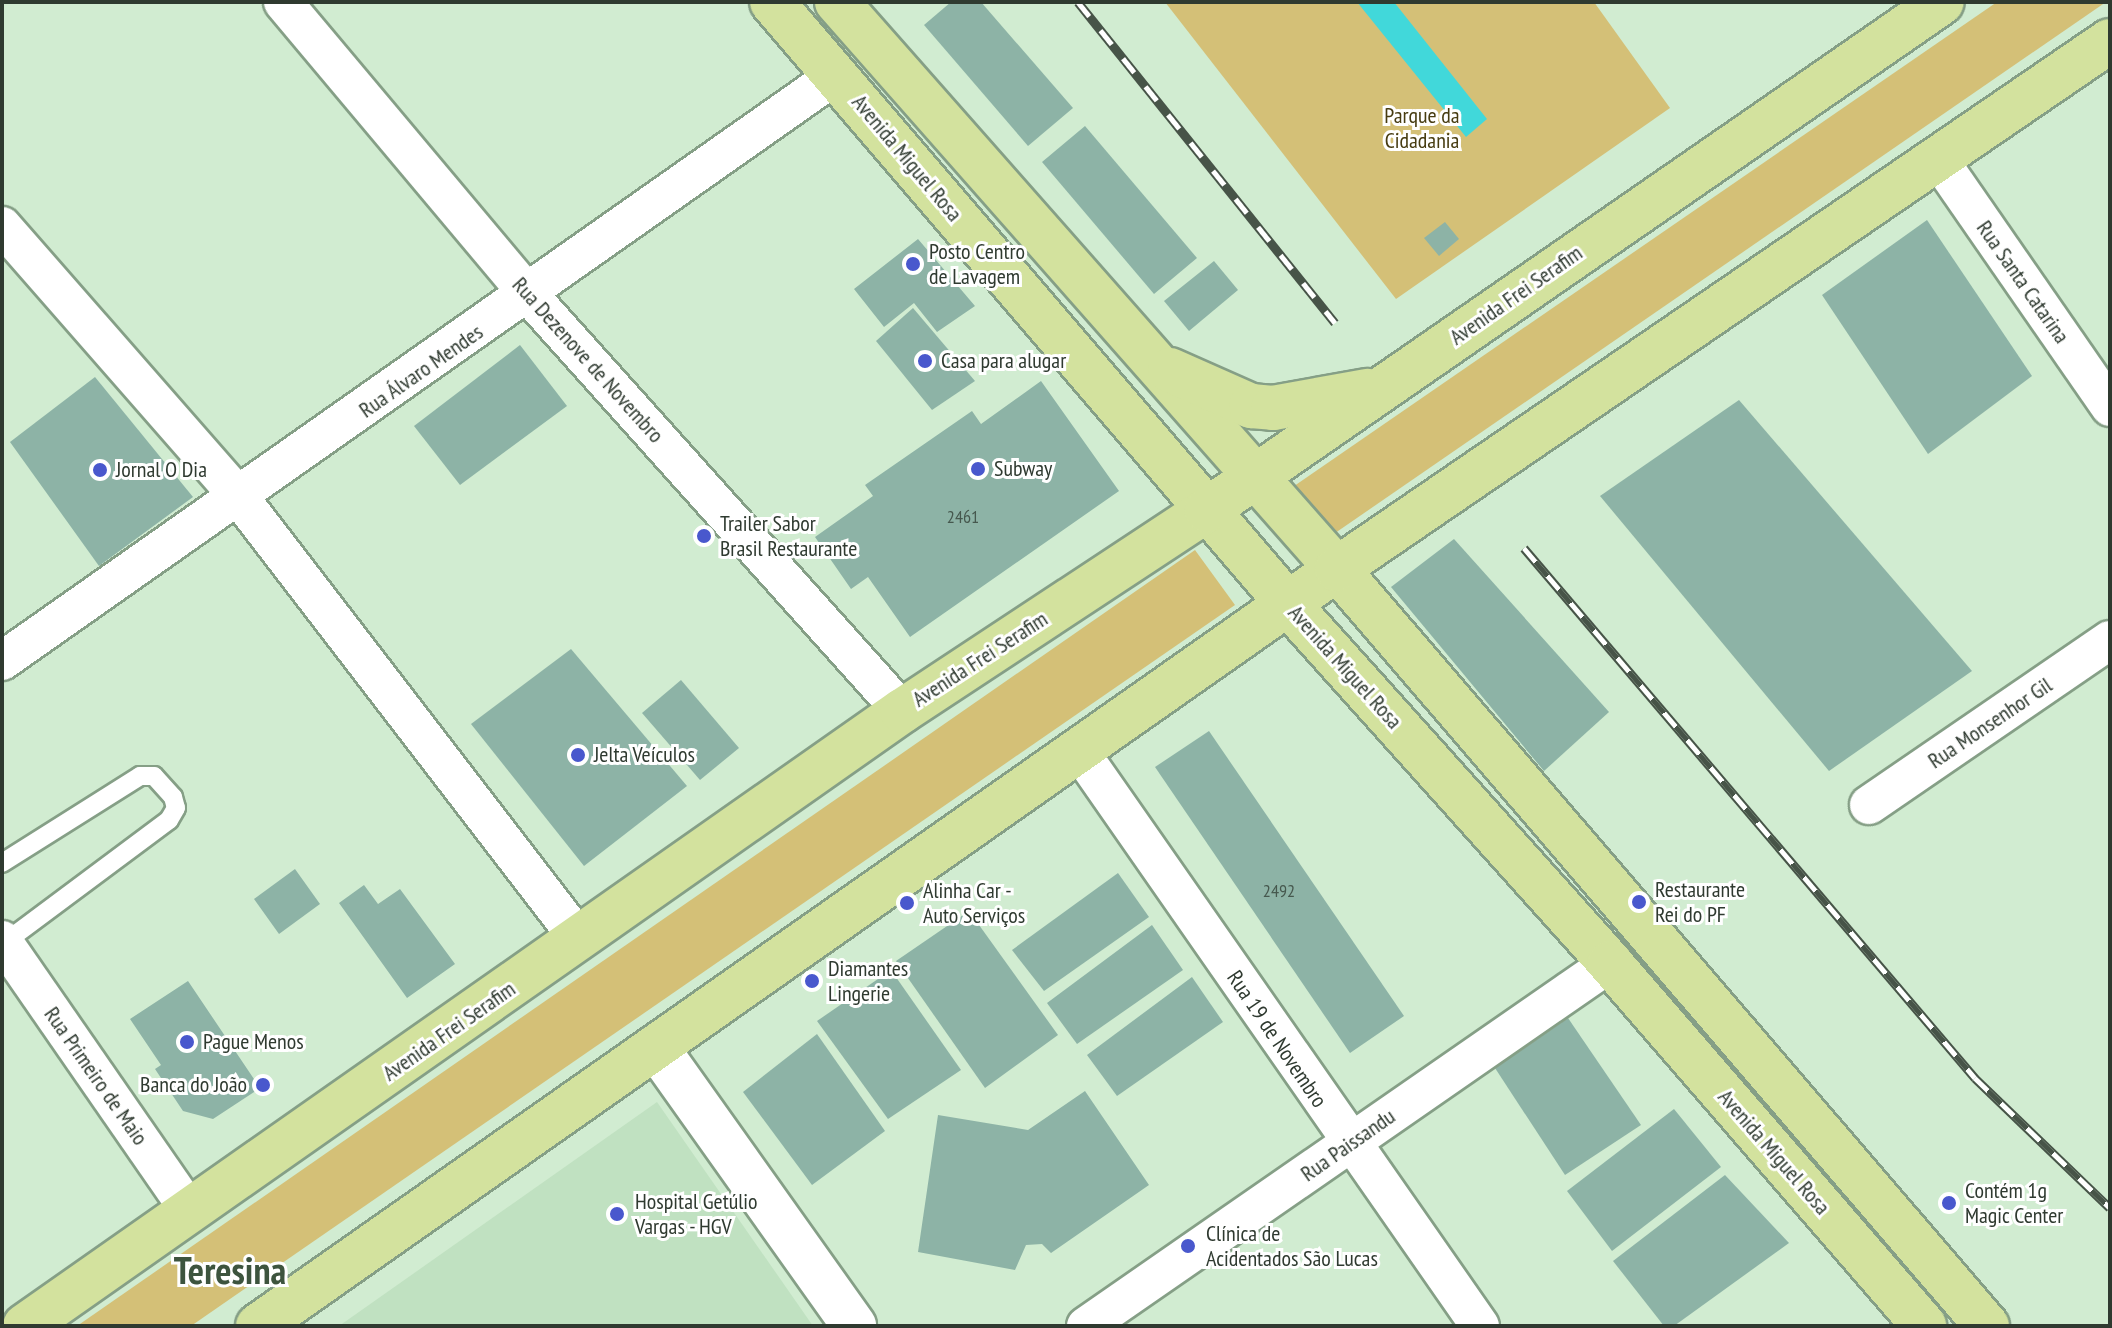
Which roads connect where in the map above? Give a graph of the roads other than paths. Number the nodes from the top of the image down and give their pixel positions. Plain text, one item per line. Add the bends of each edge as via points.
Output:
1 (283, 2) edge
2 (772, 2) edge
3 (837, 2) edge
4 (1942, 2) edge
5 (2110, 41) edge
6 (836, 75) junction
7 (1937, 157) junction
8 (2, 226) edge
9 (529, 295) junction
10 (1148, 357) junction
11 (1382, 388) junction
12 (2110, 407) edge
13 (1255, 477) junction
14 (239, 497) junction
15 (1207, 510) junction
16 (1337, 569) junction
17 (1289, 605) junction
18 (2110, 640) edge
19 (2, 661) edge
20 (902, 711) junction
21 (1078, 749) junction
22 (1869, 805) dead end
23 (2, 863) edge
24 (579, 939) junction
25 (3, 942) edge
26 (1610, 963) junction
27 (656, 1047) junction
28 (1349, 1144) junction
29 (190, 1212) junction
30 (260, 1325) edge
31 (25, 1326) edge
32 (854, 1326) edge
33 (1086, 1326) edge
34 (1480, 1326) edge
35 (1924, 1326) edge
36 (1987, 1326) edge

1 - 9 street, Rua Dezenove de Novembro
2 - 6 main road, Avenida Miguel Rosa
3 - 10 main road
4 - 11 main road, Avenida Frei Serafim
5 - 7 main road
6 - 9 street, Rua Álvaro Mendes
6 - 15 main road, Avenida Miguel Rosa
7 - 12 street, Rua Santa Catarina
7 - 16 main road
8 - 14 street
9 - 14 street, Rua Álvaro Mendes
9 - 20 street, Rua Dezenove de Novembro
10 - 11 main road via 1195,386 1251,406 1295,405
10 - 13 main road
11 - 13 main road, Avenida Frei Serafim
13 - 15 main road, Avenida Frei Serafim
13 - 16 main road
14 - 19 street, Rua Álvaro Mendes
14 - 24 street
15 - 17 main road, Avenida Miguel Rosa
15 - 20 main road, Avenida Frei Serafim
16 - 17 main road
16 - 36 main road
17 - 21 main road
17 - 26 main road, Avenida Miguel Rosa
18 - 22 street, Rua Monsenhor Gil
20 - 24 main road, Avenida Frei Serafim
21 - 27 main road
21 - 28 street, Rua 19 de Novembro
23 - 25 lane via 140,776 154,776 173,797 176,808 169,820
24 - 29 main road, Avenida Frei Serafim
25 - 29 street, Rua Primeiro de Maio
26 - 28 street, Rua Paissandu
26 - 35 main road, Avenida Miguel Rosa
27 - 30 main road
27 - 32 street
28 - 33 street, Rua Paissandu
28 - 34 street, Rua 19 de Novembro
29 - 31 main road, Avenida Frei Serafim

